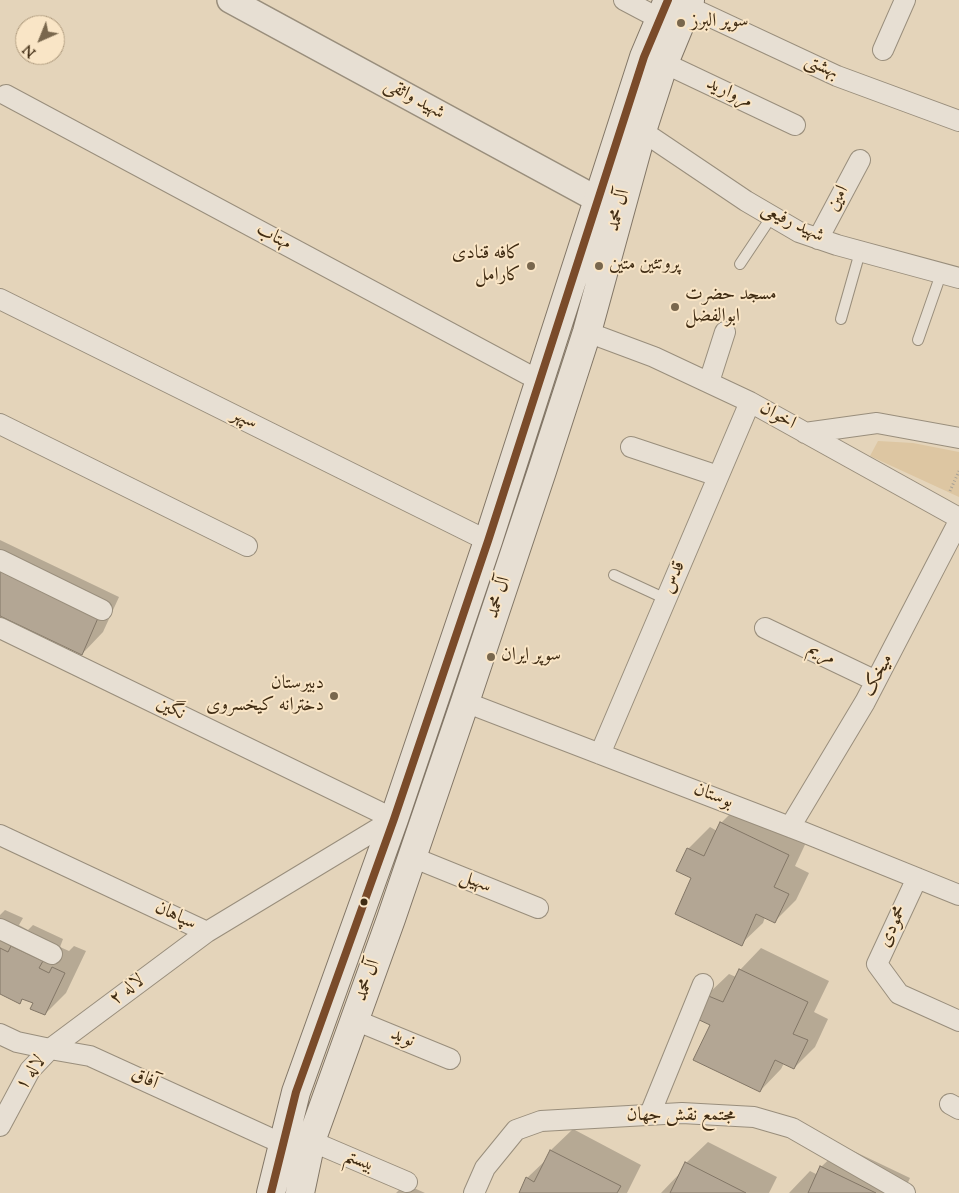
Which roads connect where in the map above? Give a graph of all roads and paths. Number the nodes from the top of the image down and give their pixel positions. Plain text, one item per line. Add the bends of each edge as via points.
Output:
1 (230, 0) edge
2 (624, 0) edge
3 (905, 0) edge
4 (676, 6) edge
5 (883, 50) dead end
6 (664, 63) junction
7 (6, 95) dead end
8 (959, 120) edge
9 (795, 125) dead end
10 (642, 131) junction
11 (860, 160) dead end
12 (609, 206) junction
13 (772, 216) junction
14 (818, 239) junction
15 (860, 252) junction
16 (740, 264) dead end
17 (950, 276) edge
18 (0, 300) edge
19 (841, 318) dead end
20 (587, 332) junction
21 (725, 332) dead end
22 (918, 340) dead end
23 (540, 381) junction
24 (709, 382) junction
25 (750, 402) junction
26 (0, 424) edge
27 (805, 433) junction
28 (959, 438) edge
29 (631, 447) dead end
30 (959, 471) edge
31 (718, 476) junction
32 (949, 492) dead end
33 (959, 519) edge
34 (488, 541) junction
35 (247, 546) dead end
36 (0, 560) edge
37 (614, 575) dead end
38 (666, 599) junction
39 (102, 610) dead end
40 (0, 628) edge
41 (765, 628) dead end
42 (876, 682) junction
43 (465, 702) junction
44 (600, 754) junction
45 (394, 819) junction
46 (790, 827) junction
47 (0, 835) edge
48 (412, 857) junction
49 (917, 878) junction
50 (959, 895) edge
51 (538, 908) dead end
52 (0, 929) edge
53 (207, 932) junction
54 (52, 954) dead end
55 (703, 984) dead end
56 (355, 1020) junction
57 (959, 1021) edge
58 (0, 1034) edge
59 (50, 1050) junction
60 (450, 1059) dead end
61 (650, 1114) junction
62 (0, 1126) edge
63 (311, 1141) junction
64 (283, 1144) junction
65 (407, 1182) dead end
66 (271, 1193) edge
67 (300, 1193) edge
68 (474, 1193) edge
69 (905, 1193) edge

1 - 12 street, شهید واثقی
2 - 4 street, بهشتی
3 - 5 street
4 - 6 main road, آل محمد
4 - 8 street, بهشتی via 837,76
4 - 12 main road, آل محمد via 644,58
6 - 9 street, مروارید
6 - 10 main road, آل محمد
7 - 23 street, مهتاب
10 - 12 main road, آل محمد
10 - 13 street, شهید رفیعی
11 - 14 street, امین
12 - 20 main road, آل محمد
12 - 23 main road, آل محمد
13 - 14 street, شهید رفیعی
13 - 16 lane
14 - 15 street, شهید رفیعی
15 - 17 street, شهید رفیعی
15 - 19 lane
17 - 22 lane
18 - 34 street, سپهر
20 - 24 street, اخوان
20 - 43 main road, آل محمد
21 - 24 street
23 - 34 main road, آل محمد
24 - 25 street, اخوان
25 - 27 street, اخوان
25 - 31 street, قدس
26 - 35 street
27 - 28 street via 877,423
27 - 33 street, اخوان
29 - 31 street
30 - 32 path
31 - 38 street, قدس
33 - 42 street, میخک
34 - 45 main road, آل محمد
36 - 39 street
37 - 38 lane
38 - 44 street, قدس
40 - 45 street, نگین
41 - 42 street, مریم
42 - 46 street, میخک
43 - 44 street, بوستان
43 - 48 main road, آل محمد
44 - 46 street, بوستان
45 - 53 street, سپاهان
45 - 64 main road, آل محمد via 299,1083
46 - 49 street, بوستان
47 - 53 street, سپاهان
48 - 51 street, سهیل
48 - 56 main road, آل محمد
49 - 50 street, بوستان
49 - 57 street, محمودی via 877,964 899,994
52 - 54 street
53 - 59 street, لاله ۲
55 - 61 street
56 - 60 street, نوید
56 - 63 main road, آل محمد
58 - 59 street, آفاق
59 - 62 street, لاله ۱ via 30,1070
59 - 64 street, آفاق via 90,1056
61 - 68 street, مجتمع نقش جهان via 541,1121 516,1130 485,1168
61 - 69 street, مجتمع نقش جهان via 754,1117 792,1128
63 - 65 street, بیستم
63 - 67 main road, آل محمد
64 - 66 main road, آل محمد

